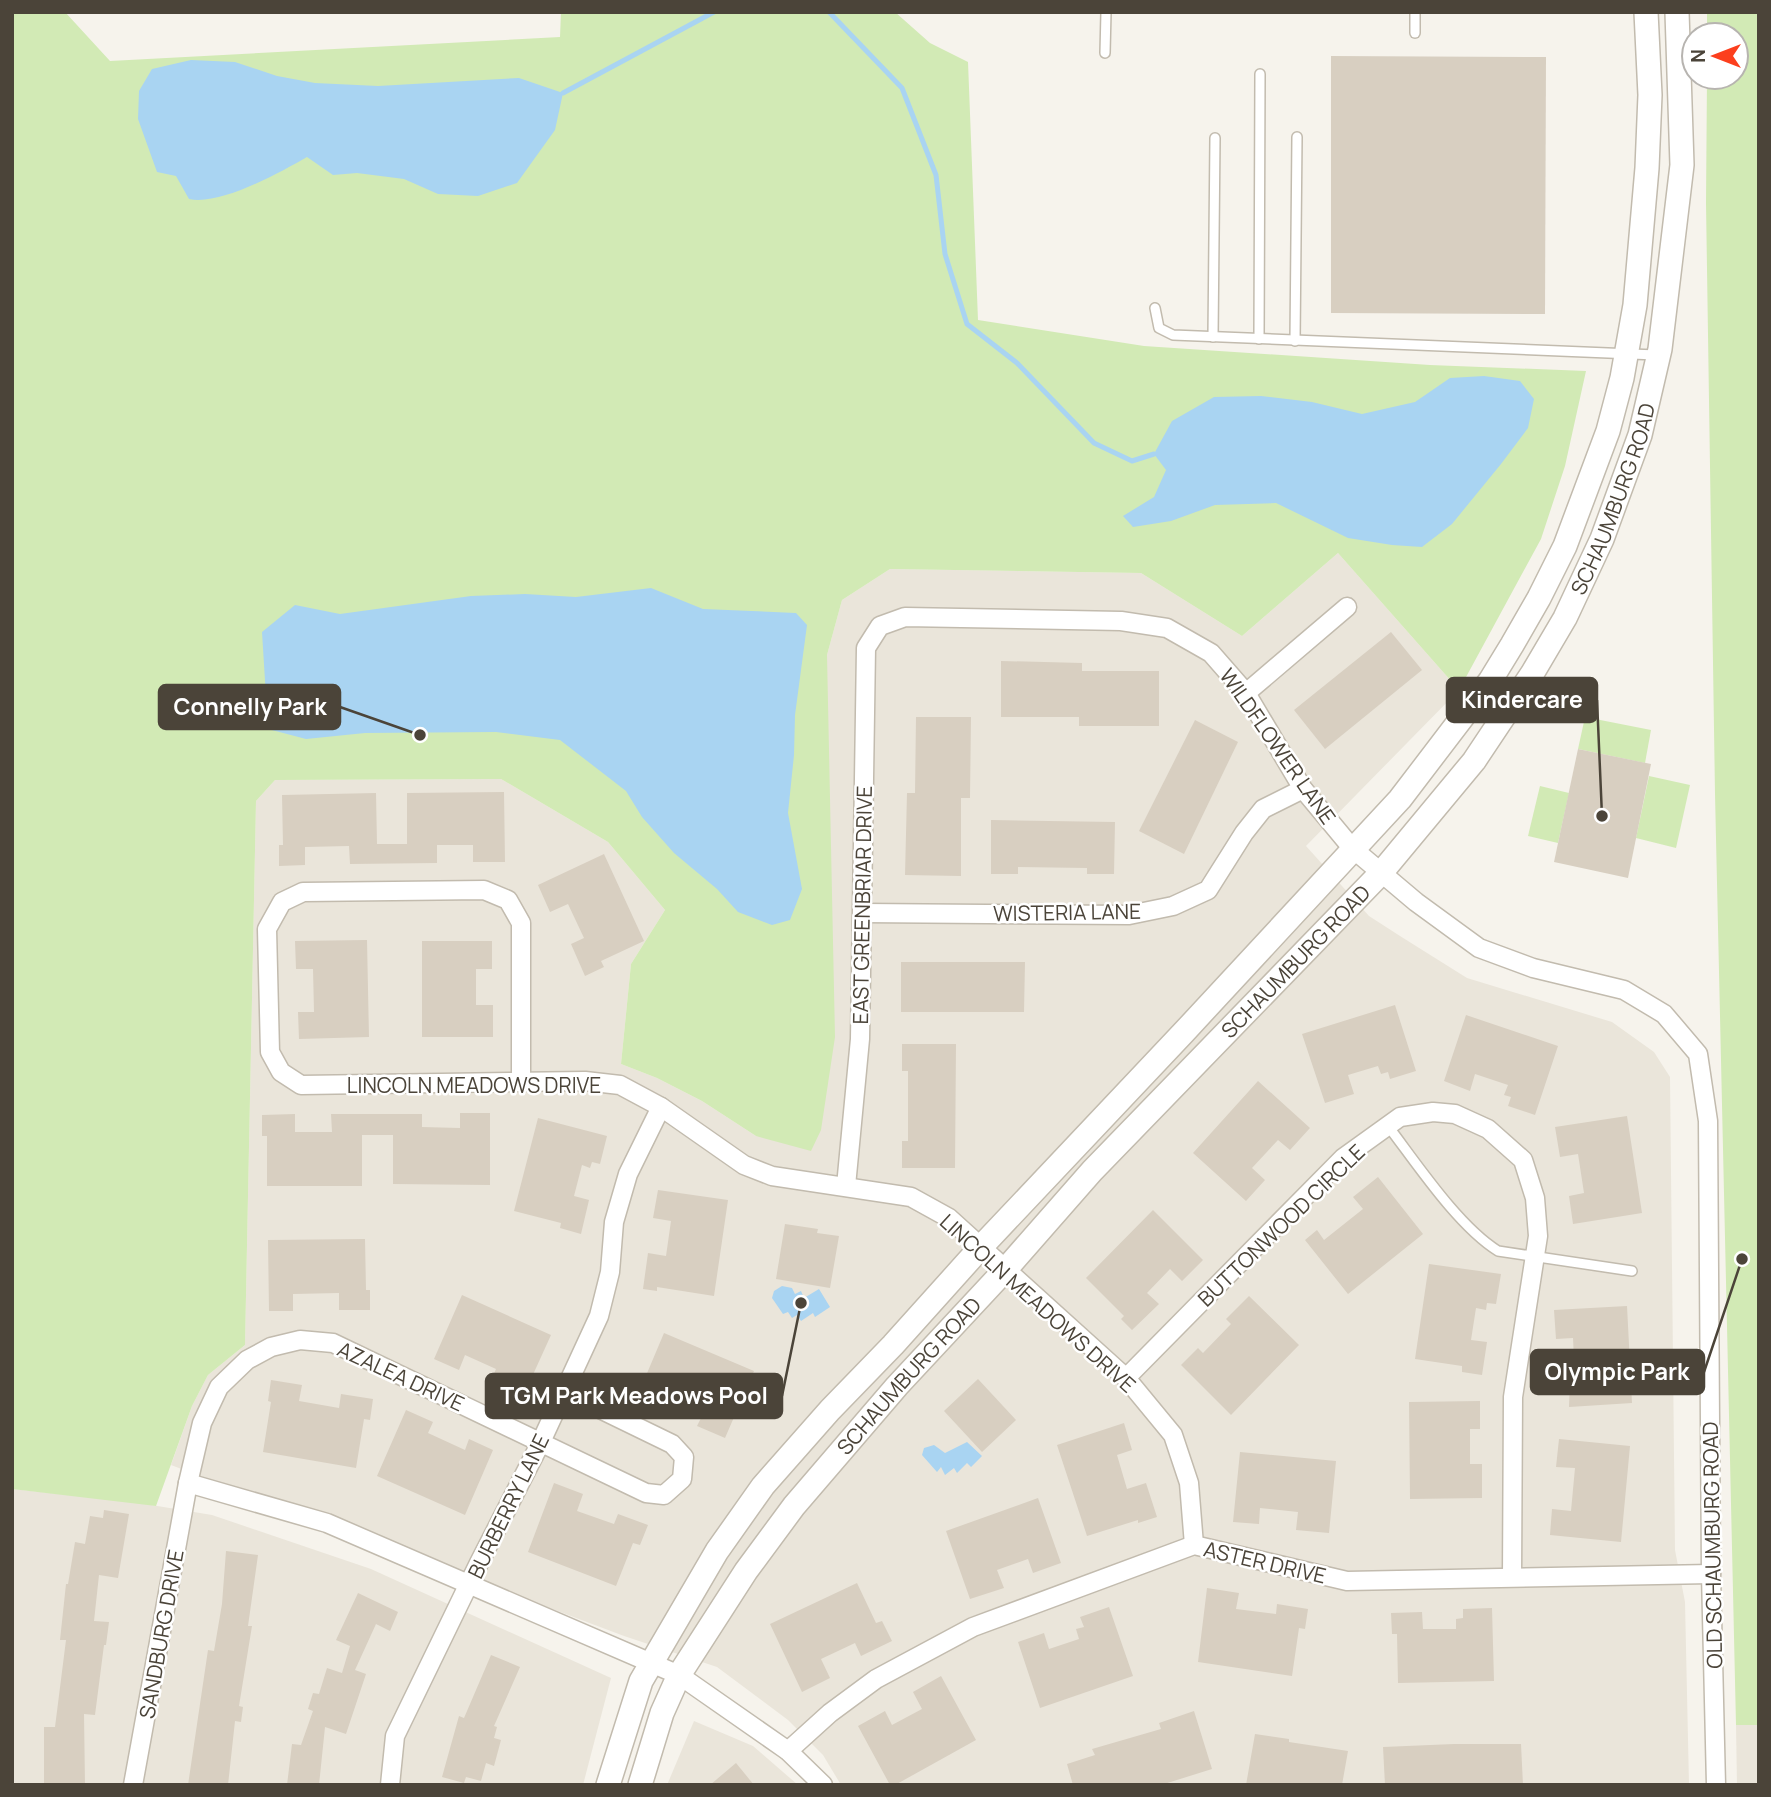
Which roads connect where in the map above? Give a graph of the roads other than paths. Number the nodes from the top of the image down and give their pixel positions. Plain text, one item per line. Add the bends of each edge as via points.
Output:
1 (1106, 12) edge
2 (1415, 12) edge
3 (1646, 12) edge
4 (1677, 12) edge
5 (1415, 33) dead end
6 (1105, 53) dead end
7 (1260, 74) dead end
8 (1297, 137) dead end
9 (1215, 138) dead end
10 (1155, 308) dead end
11 (1213, 337) junction
12 (1259, 339) junction
13 (1295, 341) junction
14 (1626, 353) junction
15 (1658, 355) junction
16 (1347, 607) dead end
17 (880, 626) joint
18 (1246, 694) junction
19 (1303, 789) junction
20 (1352, 848) junction
21 (1381, 873) junction
22 (863, 913) junction
23 (1698, 1054) joint
24 (521, 1082) junction
25 (661, 1107) junction
26 (1388, 1126) junction
27 (846, 1186) junction
28 (981, 1247) junction
29 (1535, 1258) junction
30 (1006, 1269) junction
31 (1632, 1271) dead end
32 (1126, 1378) junction
33 (564, 1391) junction
34 (540, 1444) junction
35 (188, 1483) junction
36 (1194, 1545) junction
37 (1711, 1574) junction
38 (1511, 1577) junction
39 (470, 1585) junction
40 (652, 1662) junction
41 (679, 1675) junction
42 (788, 1751) junction
43 (133, 1785) edge
44 (390, 1785) edge
45 (608, 1785) edge
46 (640, 1785) edge
47 (823, 1785) edge
48 (1716, 1785) edge

1 - 6 lane
2 - 5 lane
3 - 14 street, SCHAUMBURG ROAD via 1647,167 1635,305
4 - 15 street, SCHAUMBURG ROAD via 1682,165
7 - 12 lane
8 - 13 lane
9 - 11 lane
10 - 11 lane via 1164,332
11 - 12 lane
12 - 13 lane
13 - 14 lane
14 - 15 lane
14 - 20 street, SCHAUMBURG ROAD via 1608,431 1565,546 1539,598 1490,681 1400,799
15 - 21 street, SCHAUMBURG ROAD via 1640,435 1602,540 1564,618 1474,761
16 - 18 street
17 - 18 street, WILDFLOWER LANE via 905,617 1121,621 1167,628 1211,653
17 - 22 street, EAST GREENBRIAR DRIVE via 866,648
18 - 19 street, WILDFLOWER LANE
19 - 20 street, WILDFLOWER LANE
19 - 22 street, WISTERIA LANE via 1263,809 1208,890 1174,906 1129,915
20 - 21 street, WILDFLOWER LANE
20 - 28 street, SCHAUMBURG ROAD
21 - 23 street, WILDFLOWER LANE via 1479,948 1533,968 1624,990 1664,1014
21 - 30 street, SCHAUMBURG ROAD via 1093,1171
22 - 27 street, EAST GREENBRIAR DRIVE via 860,1039
23 - 37 street, OLD SCHAUMBURG ROAD via 1708,1121
24 - 24 street, LINCOLN MEADOWS DRIVE via 301,1085 281,1072 270,1052 267,929 282,902 303,892 484,890 508,900 521,923
24 - 25 street, LINCOLN MEADOWS DRIVE via 620,1085
25 - 27 street, LINCOLN MEADOWS DRIVE via 744,1165 772,1175
25 - 33 street, BURBERRY LANE via 628,1174 614,1222 610,1272 599,1316
26 - 29 lane via 1482,1241 1498,1251
26 - 29 street, BUTTONWOOD CIRCLE via 1400,1117 1455,1114 1488,1129 1523,1160 1535,1198
26 - 32 street, BUTTONWOOD CIRCLE via 1343,1158
27 - 28 street, LINCOLN MEADOWS DRIVE via 911,1197 949,1218
28 - 30 street, LINCOLN MEADOWS DRIVE
28 - 40 street, SCHAUMBURG ROAD via 764,1486 717,1551
29 - 31 lane
29 - 38 street, BUTTONWOOD CIRCLE via 1513,1397
30 - 32 street, LINCOLN MEADOWS DRIVE
30 - 41 street, SCHAUMBURG ROAD via 794,1506
32 - 36 street, LINCOLN MEADOWS DRIVE via 1174,1435 1189,1483
33 - 34 street, BURBERRY LANE
33 - 34 street, AZALEA DRIVE via 672,1444 684,1457 681,1479 664,1495 646,1493
34 - 35 street, AZALEA DRIVE via 383,1365 332,1343 300,1340 271,1347 247,1360 219,1387 202,1423
34 - 39 street, BURBERRY LANE
35 - 39 street via 327,1523
35 - 43 street, SANDBURG DRIVE
36 - 38 street, ASTER DRIVE via 1347,1581
36 - 42 street, ASTER DRIVE via 974,1627 876,1679
37 - 38 street, ASTER DRIVE
37 - 48 street, OLD SCHAUMBURG ROAD
39 - 40 street
39 - 44 street, BURBERRY LANE via 395,1736
40 - 41 street
40 - 45 street, SCHAUMBURG ROAD via 641,1681
41 - 42 street
41 - 46 street, SCHAUMBURG ROAD
42 - 47 street

